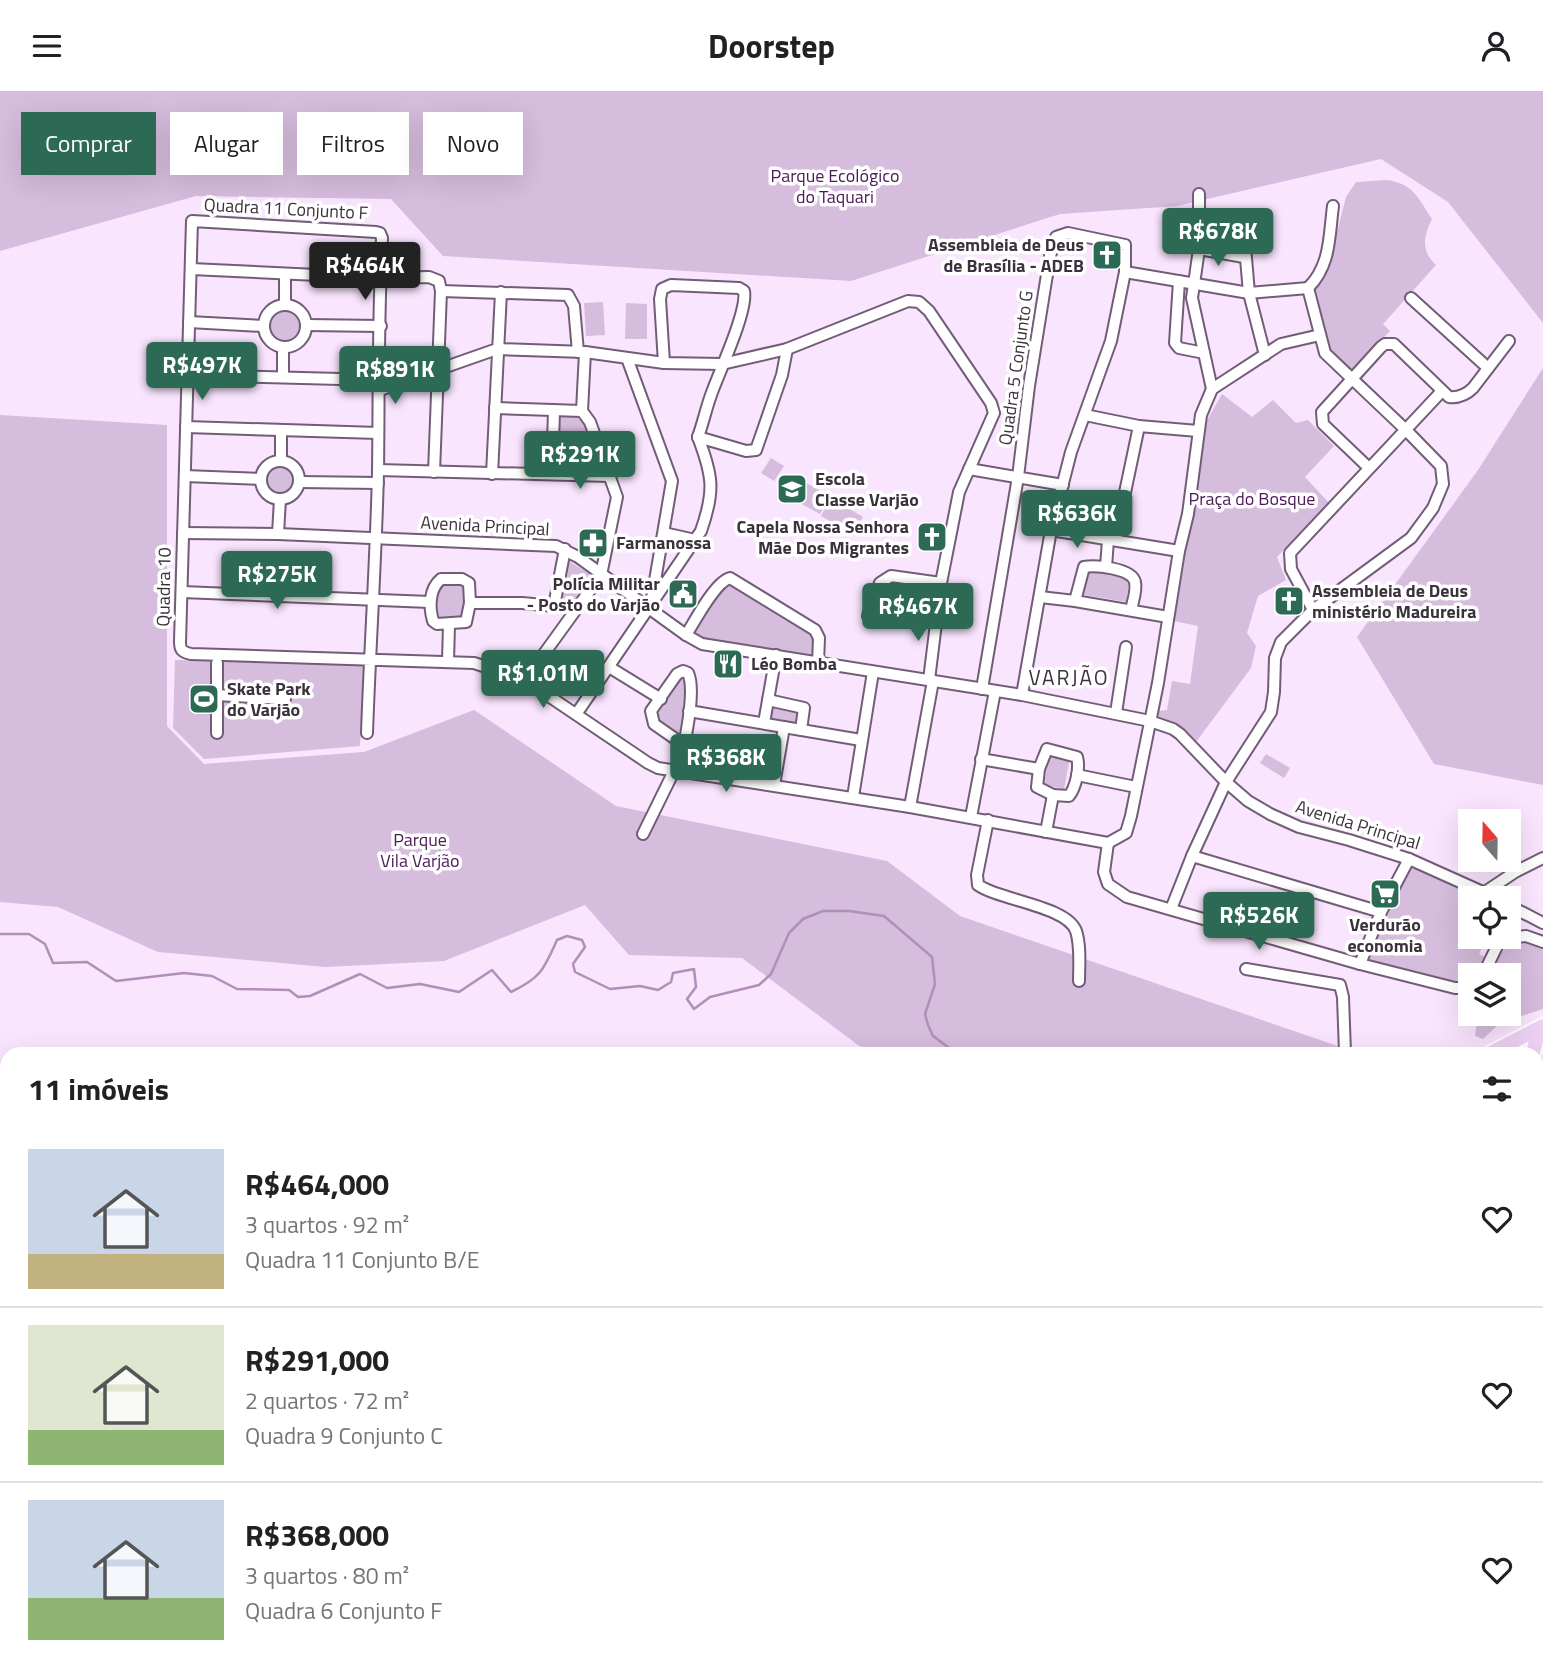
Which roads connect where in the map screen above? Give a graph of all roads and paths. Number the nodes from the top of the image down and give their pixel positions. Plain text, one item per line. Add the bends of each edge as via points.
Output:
1 (1199, 194) dead end
2 (1333, 206) dead end
3 (1244, 235) dead end
4 (1199, 249) junction
5 (1244, 257) junction
6 (191, 269) junction
7 (1125, 272) junction
8 (285, 274) junction
9 (380, 278) junction
10 (1180, 281) junction
11 (1193, 283) junction
12 (1308, 288) junction
13 (441, 291) junction
14 (501, 292) junction
15 (1248, 292) junction
16 (1411, 298) dead end
17 (285, 304) junction
18 (188, 322) junction
19 (306, 325) junction
20 (263, 326) junction
21 (380, 326) junction
22 (1320, 335) junction
23 (1509, 341) dead end
24 (283, 347) junction
25 (497, 349) junction
26 (787, 349) junction
27 (581, 352) junction
28 (1204, 353) junction
29 (1265, 355) junction
30 (627, 358) junction
31 (664, 363) junction
32 (722, 364) junction
33 (1488, 368) junction
34 (438, 370) junction
35 (187, 375) junction
36 (283, 377) junction
37 (1352, 379) junction
38 (379, 385) junction
39 (1212, 389) junction
40 (1442, 391) junction
41 (495, 408) junction
42 (554, 411) junction
43 (582, 411) junction
44 (1085, 415) junction
45 (1139, 426) junction
46 (186, 427) junction
47 (1405, 429) junction
48 (281, 431) junction
49 (1198, 431) junction
50 (378, 433) junction
51 (698, 437) junction
52 (281, 460) junction
53 (1369, 468) junction
54 (969, 469) junction
55 (378, 470) junction
56 (434, 472) junction
57 (492, 474) junction
58 (552, 474) junction
59 (185, 476) junction
60 (610, 476) junction
61 (1018, 477) junction
62 (261, 479) junction
63 (300, 482) junction
64 (378, 483) junction
65 (1063, 485) junction
66 (280, 499) junction
67 (1051, 530) junction
68 (183, 533) junction
69 (664, 533) junction
70 (278, 534) junction
71 (374, 538) junction
72 (695, 540) junction
73 (1111, 540) junction
74 (565, 549) junction
75 (1179, 551) junction
76 (1106, 567) junction
77 (601, 575) junction
78 (942, 583) junction
79 (182, 592) junction
80 (1040, 597) junction
81 (372, 599) junction
82 (1076, 601) junction
83 (430, 602) junction
84 (470, 603) junction
85 (873, 603) junction
86 (554, 606) junction
87 (576, 608) junction
88 (650, 609) junction
89 (1131, 610) junction
90 (1313, 610) junction
91 (938, 612) junction
92 (868, 616) dead end
93 (1168, 617) junction
94 (449, 624) junction
95 (686, 635) junction
96 (1126, 647) dead end
97 (776, 655) junction
98 (370, 659) junction
99 (448, 662) junction
100 (217, 663) dead end
101 (818, 663) junction
102 (609, 667) junction
103 (873, 672) junction
104 (525, 680) junction
105 (931, 680) junction
106 (982, 689) junction
107 (995, 691) junction
108 (216, 695) junction
109 (1022, 695) junction
110 (285, 699) dead end
111 (661, 699) junction
112 (768, 700) junction
113 (689, 711) junction
114 (577, 713) junction
115 (1116, 713) junction
116 (1150, 721) junction
117 (764, 723) junction
118 (784, 727) junction
119 (802, 730) junction
120 (216, 733) dead end
121 (367, 733) dead end
122 (861, 740) junction
123 (684, 745) junction
124 (981, 759) junction
125 (1039, 769) junction
126 (679, 772) junction
127 (1077, 775) junction
128 (1227, 782) junction
129 (774, 785) junction
130 (1136, 787) junction
131 (1053, 795) junction
132 (853, 797) junction
133 (910, 807) junction
134 (971, 817) junction
135 (988, 820) junction
136 (1046, 832) junction
137 (643, 834) dead end
138 (1108, 843) junction
139 (1192, 856) junction
140 (1543, 858) edge
141 (1409, 859) junction
142 (1470, 886) edge
143 (1499, 886) edge
144 (1171, 909) junction
145 (1521, 911) edge
146 (1381, 912) junction
147 (1543, 923) edge
148 (1521, 936) edge
149 (1543, 942) edge
150 (1360, 964) junction
151 (1245, 969) dead end
152 (1079, 981) dead end
153 (1458, 988) edge
154 (1543, 1028) edge
155 (1345, 1047) edge
156 (1503, 1047) edge
157 (1534, 1047) edge

1 - 4 street
2 - 12 street via 1326,260
3 - 5 street
4 - 5 street
4 - 11 street
5 - 15 street
6 - 8 street
6 - 9 street, Quadra 11 Conjunto F via 192,221 380,233
6 - 18 street, Quadra 10
7 - 10 street
7 - 44 street via 1111,341
7 - 61 street, Quadra 5 Conjunto G via 1126,248 1119,243 1068,233 1056,237
8 - 9 street
8 - 17 street
9 - 13 street via 429,277 439,282
9 - 21 street
10 - 11 street
10 - 28 street via 1175,343
11 - 15 street
11 - 28 street
12 - 15 street
12 - 22 street
13 - 14 street
13 - 34 street
14 - 25 street
14 - 27 street via 571,297
15 - 29 street
16 - 33 street
17 - 19 street via 300,310
17 - 20 street via 269,310
18 - 20 street
18 - 35 street, Quadra 10
19 - 21 street
19 - 24 street via 300,341
20 - 24 street via 273,344
21 - 38 street
22 - 29 street via 1290,341
22 - 37 street via 1325,353
23 - 33 street
24 - 36 street
25 - 27 street
25 - 34 street
25 - 41 street
26 - 32 street
26 - 51 street via 756,450
26 - 54 street via 908,301 919,302 993,408
27 - 30 street
27 - 43 street
28 - 39 street
29 - 39 street
30 - 31 street
30 - 69 street via 671,475
31 - 32 street
31 - 32 street via 660,293 671,285 744,291
32 - 51 street
33 - 40 street via 1466,394 1449,397
34 - 38 street
34 - 56 street
35 - 36 street
35 - 46 street, Quadra 10
36 - 38 street
37 - 40 street via 1381,347 1390,344
37 - 47 street
37 - 53 street via 1321,417
38 - 50 street
39 - 49 street
40 - 47 street
41 - 42 street
41 - 57 street
42 - 43 street
42 - 58 street
43 - 60 street
44 - 45 street
44 - 65 street
45 - 49 street
45 - 73 street
46 - 48 street
46 - 59 street, Quadra 10
47 - 53 street
47 - 90 street via 1441,467 1444,476 1438,500 1411,538
48 - 50 street
48 - 52 street
49 - 75 street via 1194,482
50 - 55 street
51 - 72 street via 709,465 711,489
52 - 62 street via 271,463
52 - 63 street via 295,467
53 - 90 street via 1290,553 1291,569
54 - 61 street
54 - 78 street via 959,492
55 - 56 street
55 - 64 street
56 - 57 street
57 - 58 street
58 - 60 street
59 - 62 street
59 - 68 street, Quadra 10
60 - 77 street via 617,497
61 - 65 street
61 - 106 street, Quadra 5 Conjunto G
62 - 66 street via 270,497
63 - 64 street
63 - 66 street via 289,497
64 - 71 street
65 - 67 street
66 - 70 street
67 - 73 street
67 - 80 street
68 - 70 street, Avenida Principal
68 - 79 street, Quadra 10
69 - 72 street
69 - 88 street
70 - 71 street, Avenida Principal
71 - 74 street, Avenida Principal
71 - 81 street
72 - 88 street
73 - 75 street
73 - 76 street
74 - 77 street, Avenida Principal
74 - 86 street
75 - 93 street
76 - 82 street via 1084,567
76 - 89 street via 1133,577
77 - 87 street
77 - 88 street, Avenida Principal
78 - 85 street via 891,576 880,583
78 - 91 street
79 - 81 street
79 - 98 street, Quadra 10 via 182,651
80 - 82 street
80 - 109 street
81 - 83 street
81 - 98 street
82 - 89 street
83 - 84 street via 439,580 462,579 469,583
83 - 94 street via 433,621
84 - 86 street
84 - 94 street via 466,622
85 - 91 street
85 - 92 street
86 - 87 street
87 - 104 street
88 - 95 street, Avenida Principal
88 - 102 street
89 - 93 street
90 - 128 street via 1276,651 1271,712
91 - 105 street
93 - 116 street
94 - 99 street
95 - 97 street, Avenida Principal via 702,644
95 - 101 street via 717,588 730,578 815,630
96 - 115 street
97 - 101 street, Avenida Principal
97 - 112 street
98 - 99 street
98 - 121 street
99 - 104 street via 474,663
100 - 108 street
101 - 103 street, Avenida Principal
102 - 111 street
102 - 114 street
103 - 105 street, Avenida Principal
103 - 122 street
104 - 114 street
105 - 106 street, Avenida Principal
105 - 133 street
106 - 107 street, Avenida Principal
107 - 109 street, Avenida Principal
107 - 124 street
108 - 110 street
108 - 120 street
109 - 115 street, Avenida Principal
111 - 113 street via 680,672 688,673
111 - 123 street via 651,711 654,724
112 - 117 street
112 - 119 street via 804,708
113 - 117 street
113 - 123 street
114 - 126 street via 648,763
115 - 116 street, Avenida Principal
116 - 128 street, Avenida Principal via 1180,734
116 - 130 street
117 - 118 street
118 - 119 street
118 - 129 street
119 - 122 street
122 - 132 street
123 - 126 street
124 - 125 street
124 - 134 street
125 - 127 street via 1047,750 1077,757
125 - 131 street via 1037,787
126 - 129 street
126 - 137 street
127 - 130 street
127 - 131 street via 1072,795
128 - 139 street
128 - 141 street, Avenida Principal via 1258,808 1292,824
129 - 132 street
130 - 138 street via 1126,832
131 - 136 street
132 - 133 street
133 - 134 street
134 - 135 street
135 - 136 street
135 - 152 street via 978,885 1054,914 1075,927
136 - 138 street
138 - 144 street via 1104,872 1108,884 1128,897
139 - 144 street
139 - 146 street
140 - 143 street via 1514,872
141 - 142 street, Avenida Principal
141 - 146 street
144 - 150 street
145 - 147 street
146 - 150 street
148 - 149 street
150 - 153 street
151 - 155 street via 1340,985
154 - 156 main road
154 - 157 main road

